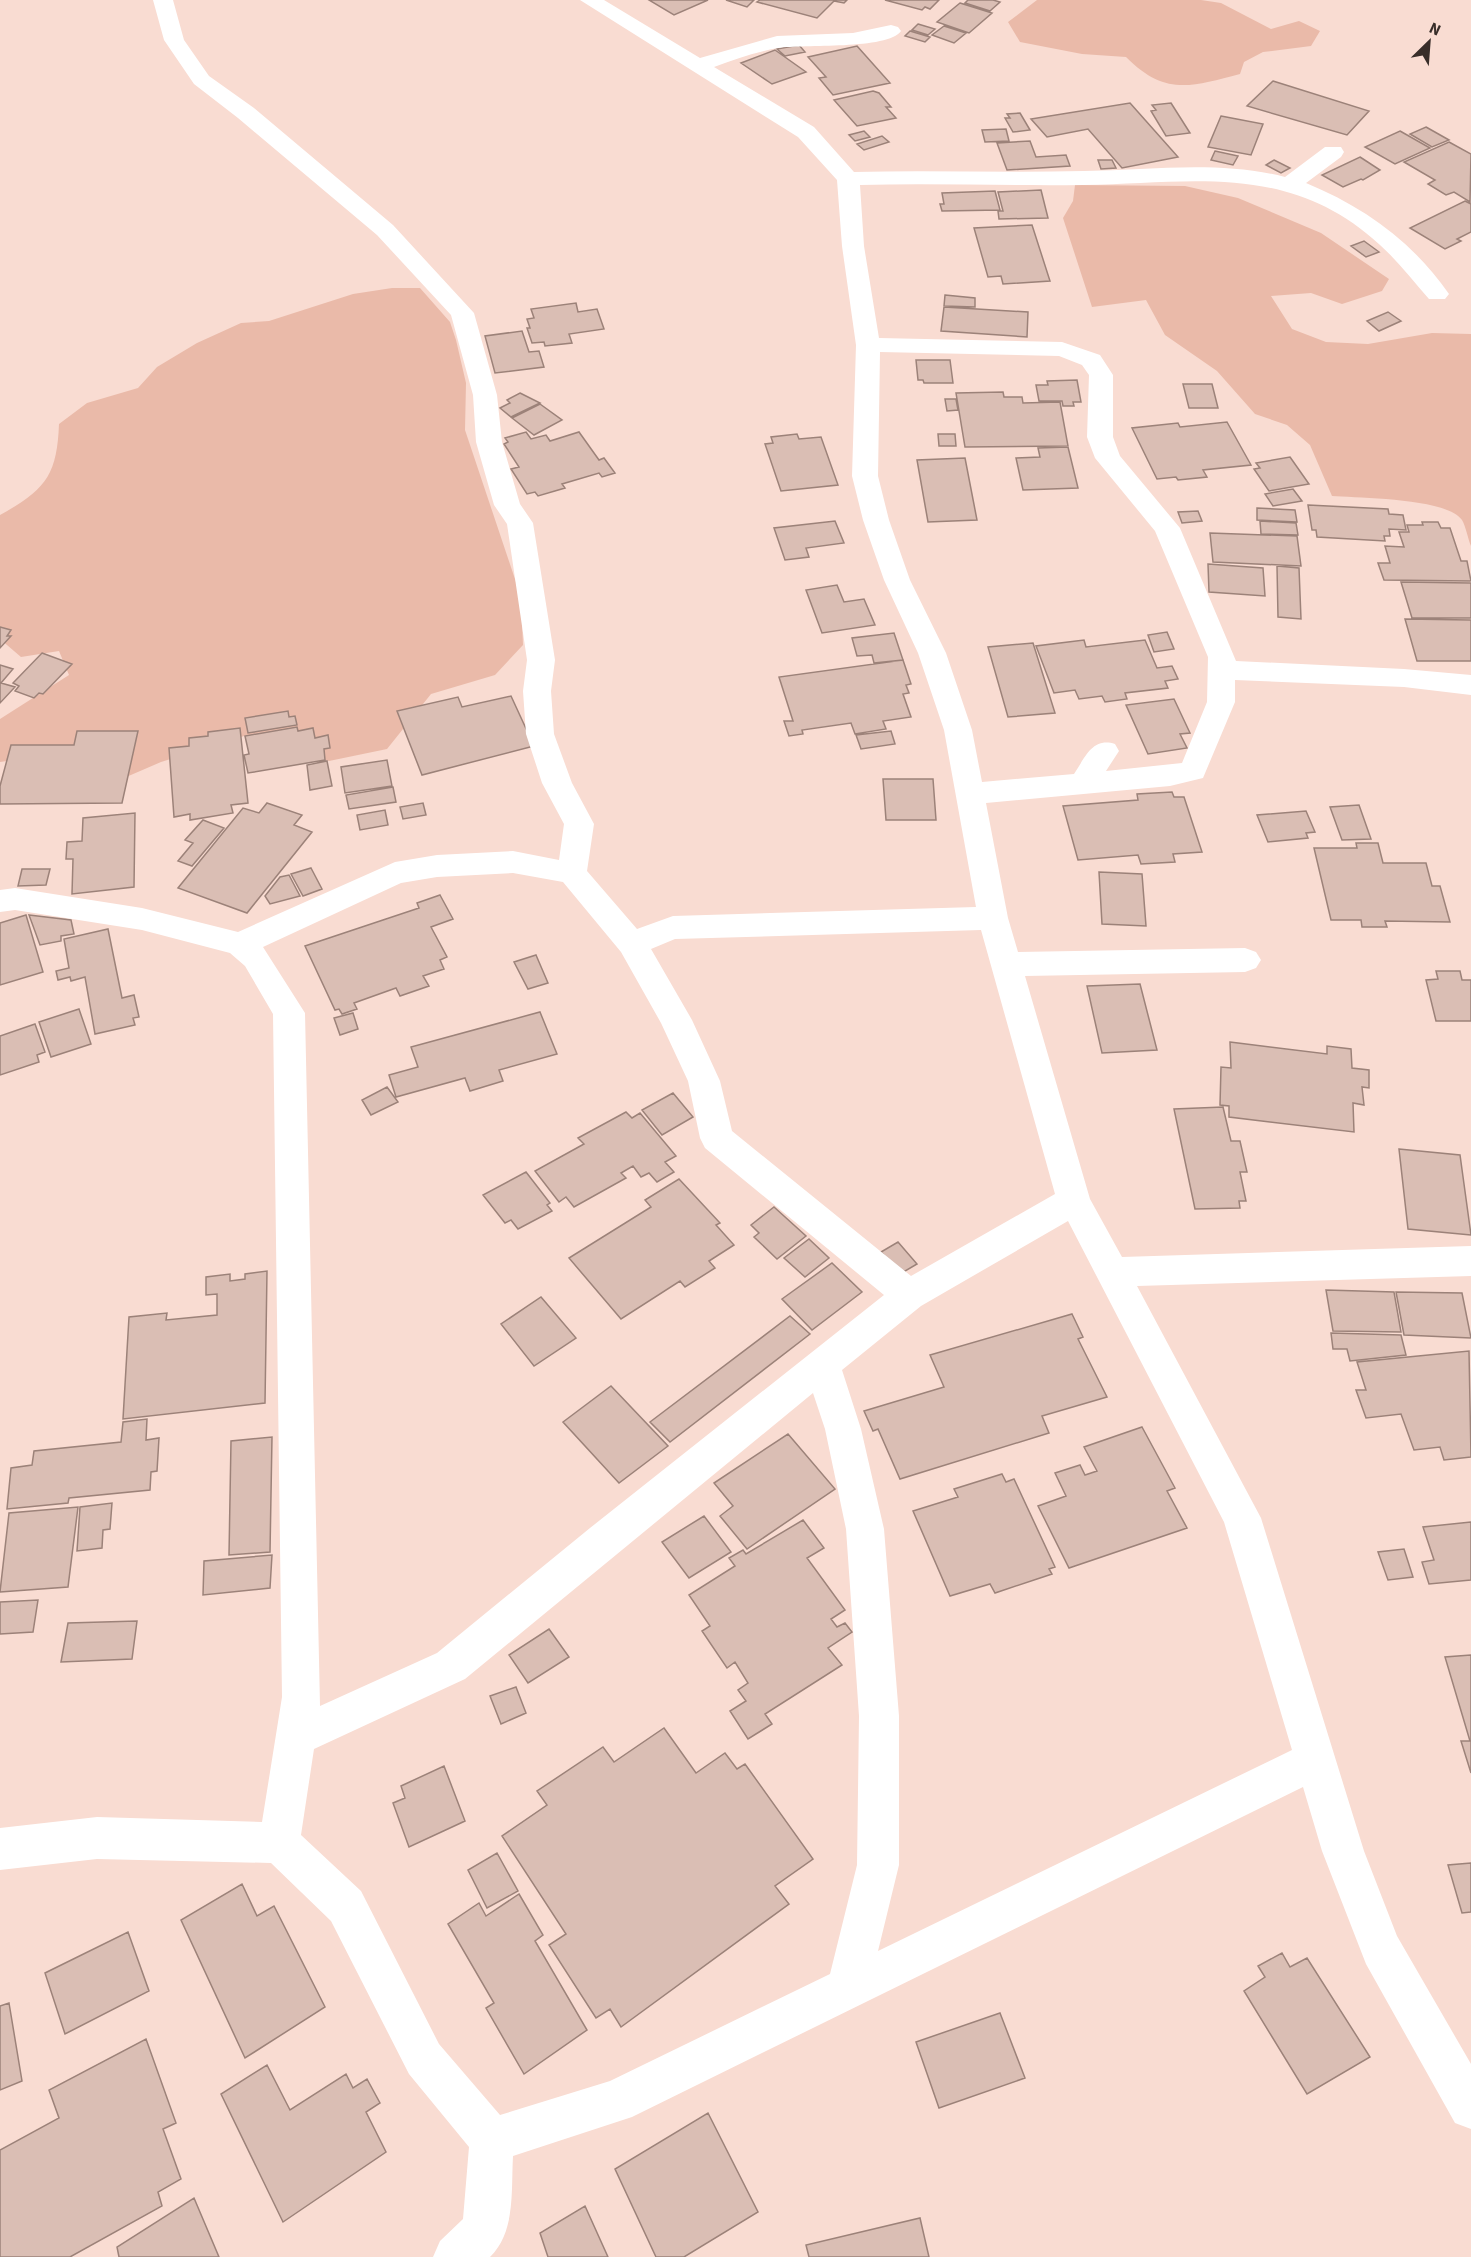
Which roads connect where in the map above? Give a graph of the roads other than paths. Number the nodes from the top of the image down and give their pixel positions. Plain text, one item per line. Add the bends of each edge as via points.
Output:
1 (164, 0) edge
2 (590, 0) edge
3 (891, 31) dead end
4 (699, 66) junction
5 (1333, 152) dead end
6 (848, 179) junction
7 (1288, 184) junction
8 (1437, 294) dead end
9 (868, 345) junction
10 (1222, 670) junction
11 (1471, 684) edge
12 (1105, 751) dead end
13 (1083, 783) junction
14 (970, 794) junction
15 (572, 873) junction
16 (0, 901) edge
17 (993, 918) junction
18 (240, 944) junction
19 (632, 944) junction
20 (1245, 960) dead end
21 (1007, 964) junction
22 (1074, 1200) junction
23 (1471, 1262) edge
24 (1114, 1272) junction
25 (909, 1295) junction
26 (822, 1364) junction
27 (296, 1737) junction
28 (1315, 1760) junction
29 (279, 1843) junction
30 (0, 1849) edge
31 (848, 1988) junction
32 (1471, 2107) edge
33 (492, 2140) junction
34 (456, 2257) edge

1 - 15 street via 174,40 201,80 385,230 462,313 486,394 489,442 507,505 520,523 541,660 537,691 540,734 557,783 579,824
2 - 4 street
3 - 4 street via 863,39 791,39 744,48
4 - 6 street via 806,132
5 - 7 street
6 - 7 street via 1103,178 1194,173 1237,175
6 - 9 street
7 - 8 street via 1323,197 1395,245
9 - 10 street via 1062,349 1091,360 1101,375 1101,436 1108,458 1167,528 1222,657
9 - 14 street via 865,476 897,580 932,653 958,730
10 - 11 street
10 - 13 street via 1221,702 1193,771
12 - 13 street
13 - 14 street
14 - 17 street
15 - 18 street via 513,862 395,873
15 - 19 street
16 - 18 street via 15,899 142,919
17 - 19 street via 673,928
17 - 21 street
18 - 27 street via 256,958 289,1013 302,1697
19 - 25 street via 676,1020 704,1081 717,1138
20 - 21 street
21 - 22 street
22 - 24 street
22 - 25 street
23 - 24 street
24 - 28 street via 1242,1518
25 - 26 street
26 - 27 street via 451,1666
26 - 31 street via 843,1429 865,1529 879,1716 878,1865
27 - 29 street
28 - 31 street
28 - 32 street via 1343,1851 1381,1949
29 - 30 street via 97,1838
29 - 33 street via 346,1906 424,2059
31 - 33 street via 616,2101
33 - 34 street via 485,2230

